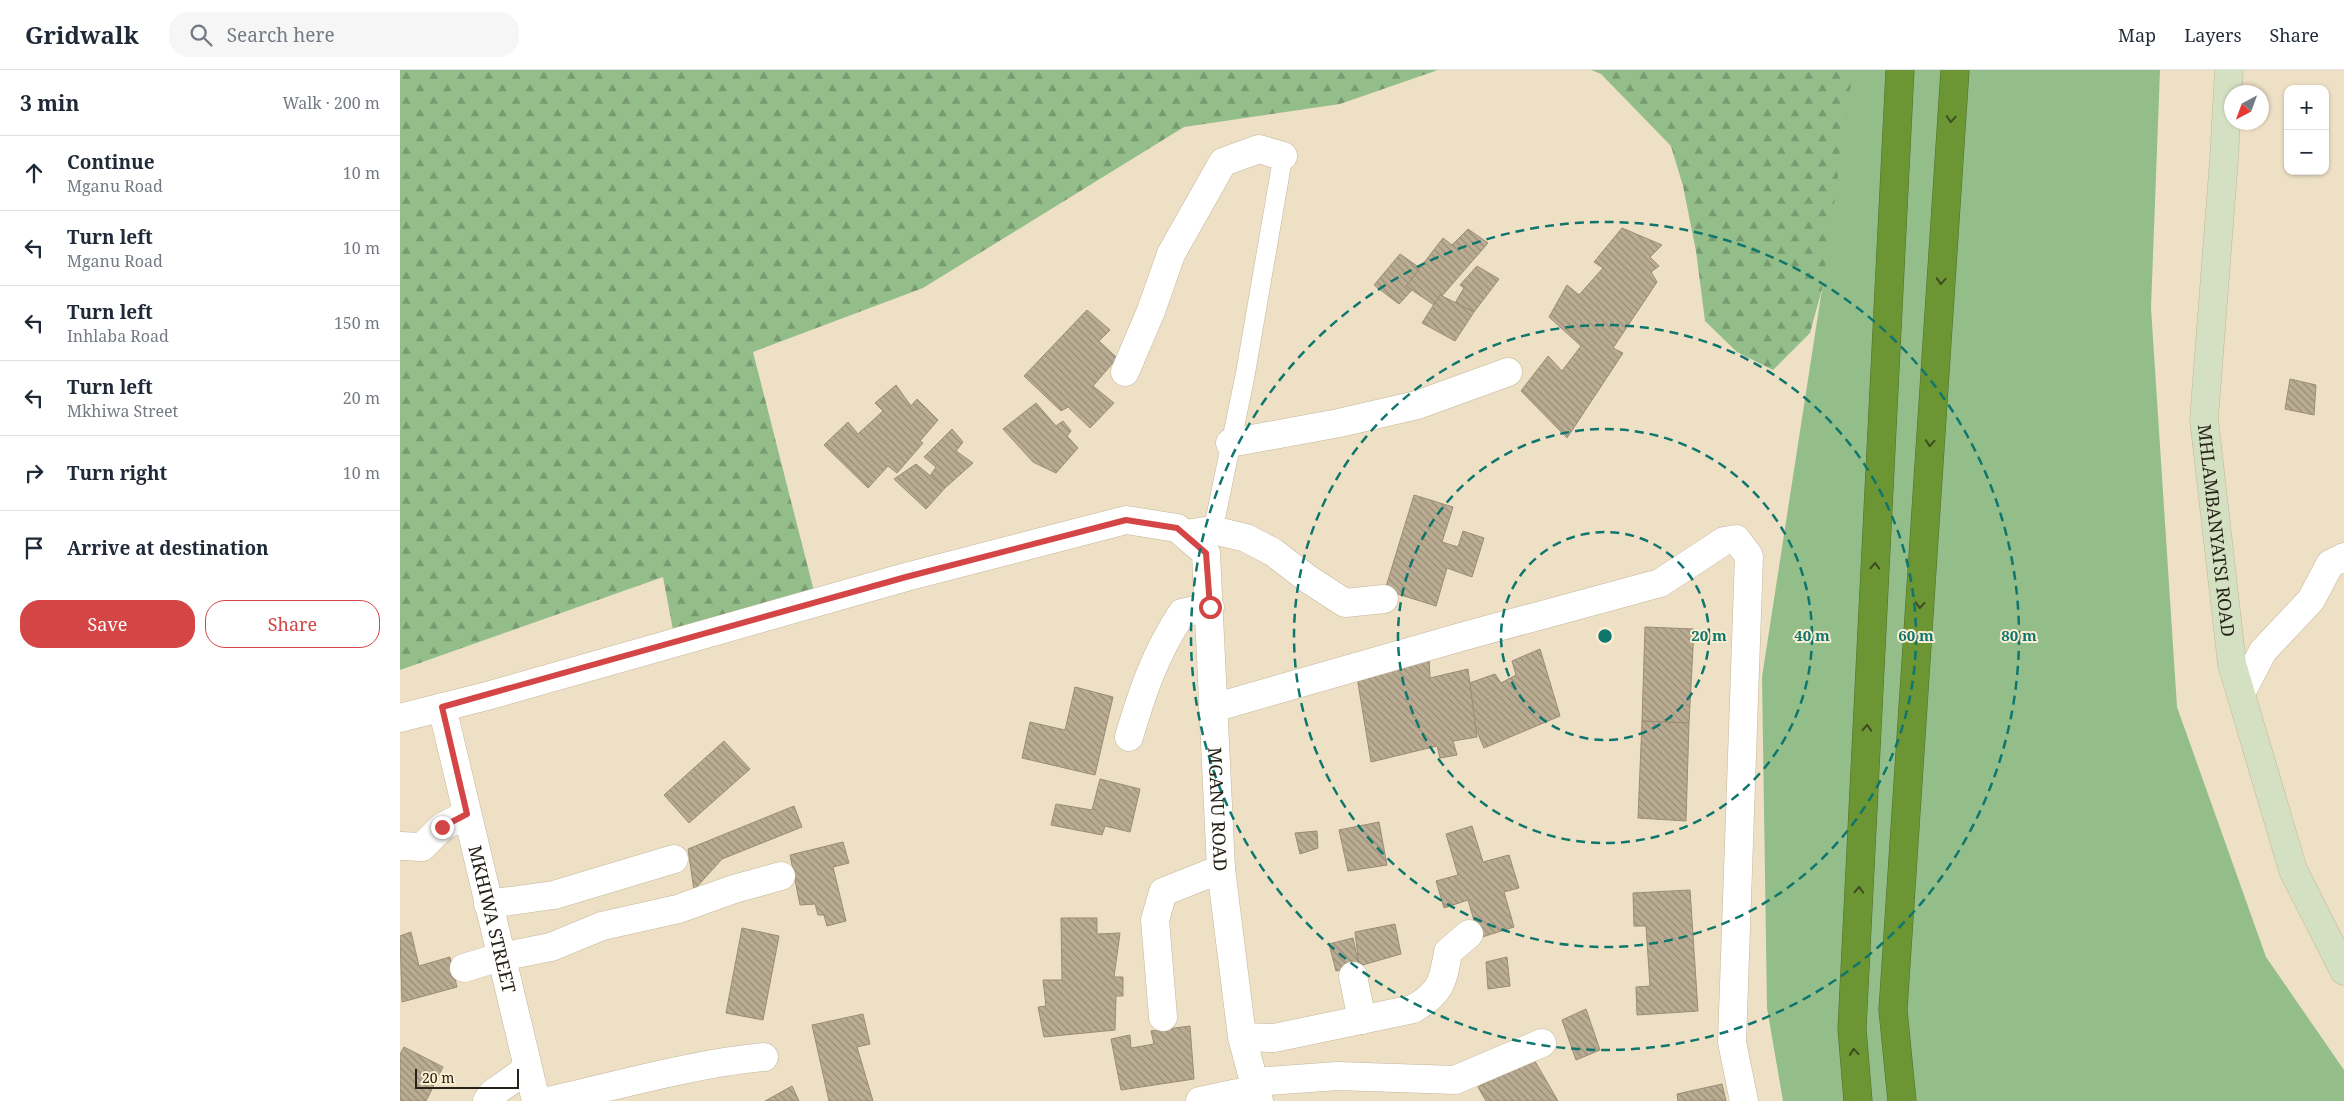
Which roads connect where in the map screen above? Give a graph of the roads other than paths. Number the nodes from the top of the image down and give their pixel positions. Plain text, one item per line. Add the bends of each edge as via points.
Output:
1 (1900, 70) edge
2 (1954, 70) edge
3 (2229, 70) edge
4 (1284, 156) joint
5 (1125, 372) dead end
6 (1508, 372) dead end
7 (1230, 443) junction
8 (1213, 530) junction
9 (1181, 531) junction
10 (2344, 557) edge
11 (1384, 599) dead end
12 (1210, 607) junction
13 (2240, 693) junction
14 (442, 707) junction
15 (1214, 708) junction
16 (400, 718) edge
17 (1129, 737) dead end
18 (467, 814) junction
19 (400, 846) edge
20 (674, 859) dead end
21 (1221, 870) junction
22 (781, 876) dead end
23 (488, 904) junction
24 (1469, 934) dead end
25 (500, 957) junction
26 (464, 968) dead end
27 (2344, 971) edge
28 (1353, 976) dead end
29 (1162, 1017) dead end
30 (1362, 1020) junction
31 (1242, 1037) junction
32 (1542, 1043) dead end
33 (764, 1057) dead end
34 (526, 1068) junction
35 (1256, 1092) edge
36 (487, 1101) edge
37 (536, 1101) edge
38 (548, 1101) edge
39 (1200, 1101) edge
40 (1744, 1101) edge
41 (1858, 1101) edge
42 (1902, 1101) edge

41 -> 1 highway via 1852,1029
2 -> 42 highway via 1893,1010
3 - 13 main road, MHLAMBANYATSI ROAD via 2204,419 2232,664
4 - 5 street via 1259,149 1222,162 1171,254
4 - 7 lane
6 - 7 street via 1417,405
7 - 8 lane
8 - 9 street
8 - 11 street via 1246,538 1273,552 1345,603
9 - 12 street, MGANU ROAD via 1206,553
9 - 14 street via 1126,520 906,577
10 - 13 street via 2330,564 2311,600 2263,652
12 - 15 street, MGANU ROAD
12 - 17 street via 1182,613 1163,642 1144,686
13 - 27 main road, MHLAMBANYATSI ROAD via 2293,870
14 - 16 street
14 - 18 street, MKHIWA STREET
15 - 21 street, MGANU ROAD
15 - 40 street via 1660,583 1724,541 1736,539 1749,556 1732,1042
18 - 19 street via 442,827 422,846
18 - 23 street, MKHIWA STREET
20 - 23 street via 554,896
21 - 29 street via 1163,892 1155,920
21 - 31 street, MGANU ROAD
22 - 25 street via 678,909 602,926 551,947
23 - 25 street, MKHIWA STREET
24 - 30 street via 1448,952 1444,980 1428,1000 1413,1009
25 - 26 street
25 - 34 street, MKHIWA STREET
28 - 30 street
30 - 31 street via 1274,1038
31 - 35 street, MGANU ROAD
32 - 35 street via 1455,1080 1337,1076
33 - 38 street via 730,1060 661,1074
34 - 36 street
34 - 37 street, MKHIWA STREET
35 - 39 street

